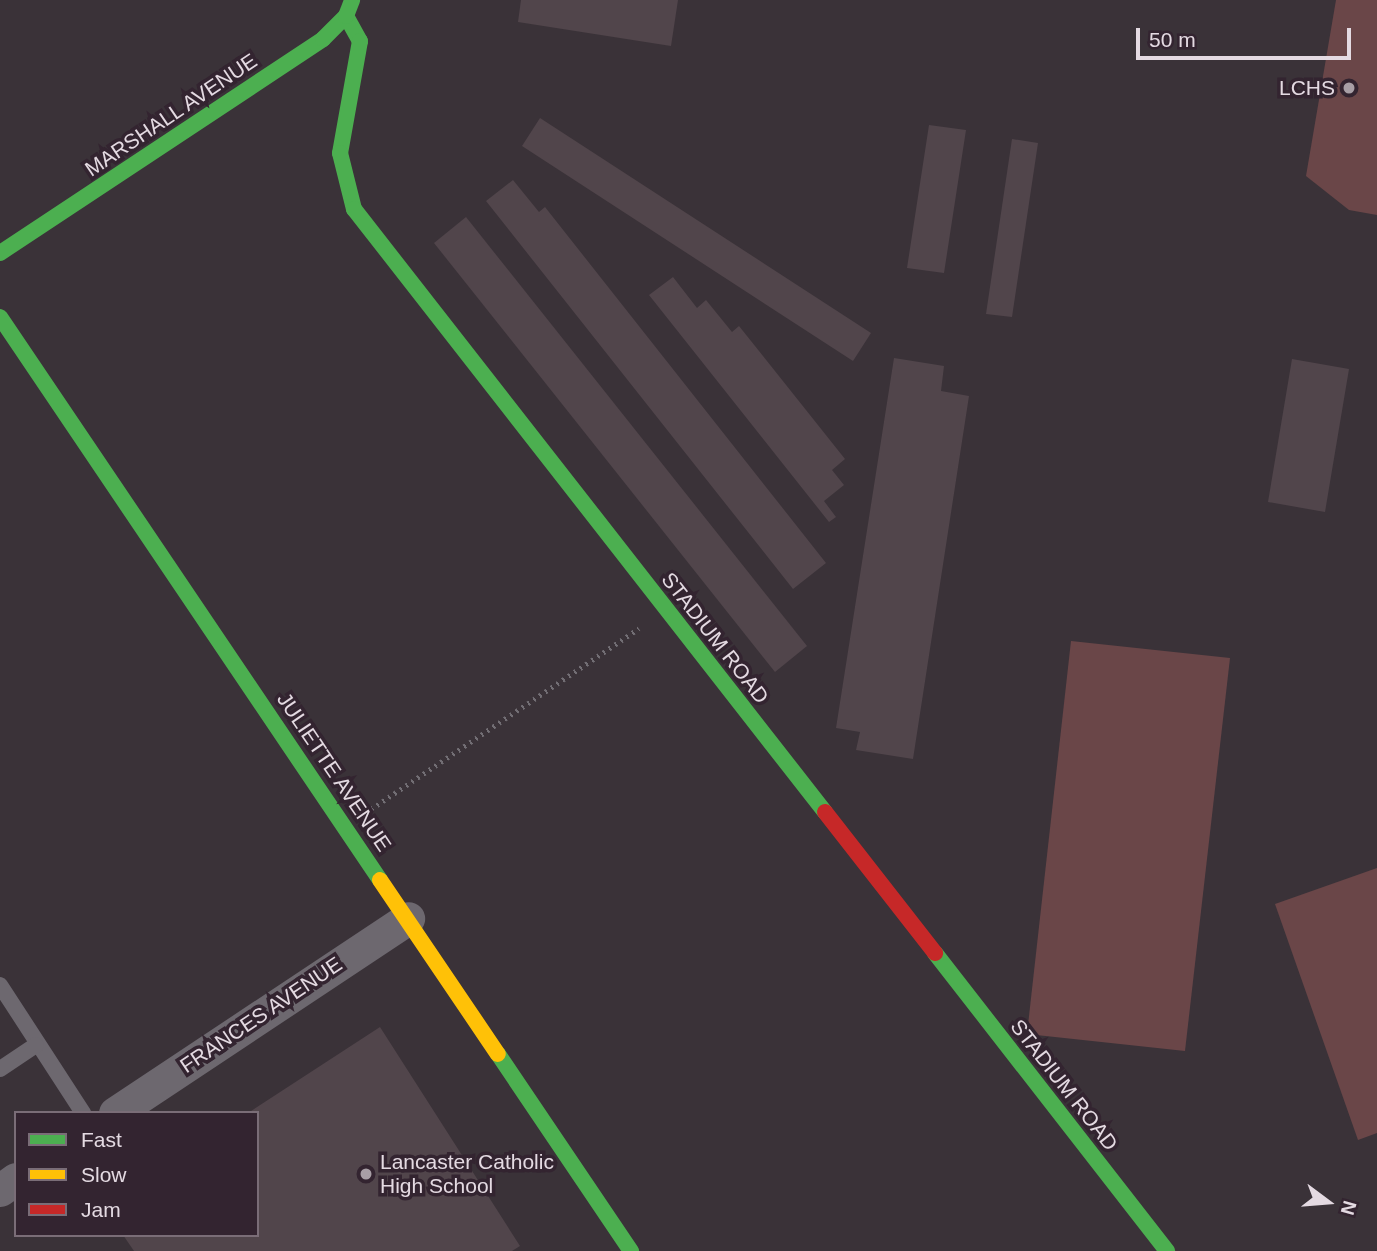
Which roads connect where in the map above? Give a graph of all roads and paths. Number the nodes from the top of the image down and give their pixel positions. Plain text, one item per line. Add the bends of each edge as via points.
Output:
1 (352, 0) edge
2 (346, 16) junction
3 (0, 253) edge
4 (0, 317) edge
5 (666, 610) junction
6 (346, 826) junction
7 (408, 918) junction
8 (0, 985) edge
9 (36, 1045) junction
10 (0, 1069) edge
11 (82, 1111) edge
12 (118, 1111) edge
13 (631, 1251) edge
14 (1167, 1251) edge

1 - 2 street, MARSHALL AVENUE
2 - 3 street, MARSHALL AVENUE via 323,39
2 - 5 street, STADIUM ROAD via 360,41 340,153 354,209
4 - 6 street, JULIETTE AVENUE
5 - 6 path
5 - 14 street, STADIUM ROAD
6 - 7 street, JULIETTE AVENUE
7 - 12 street, FRANCES AVENUE
7 - 13 street, JULIETTE AVENUE
8 - 9 lane
9 - 10 lane
9 - 11 lane

